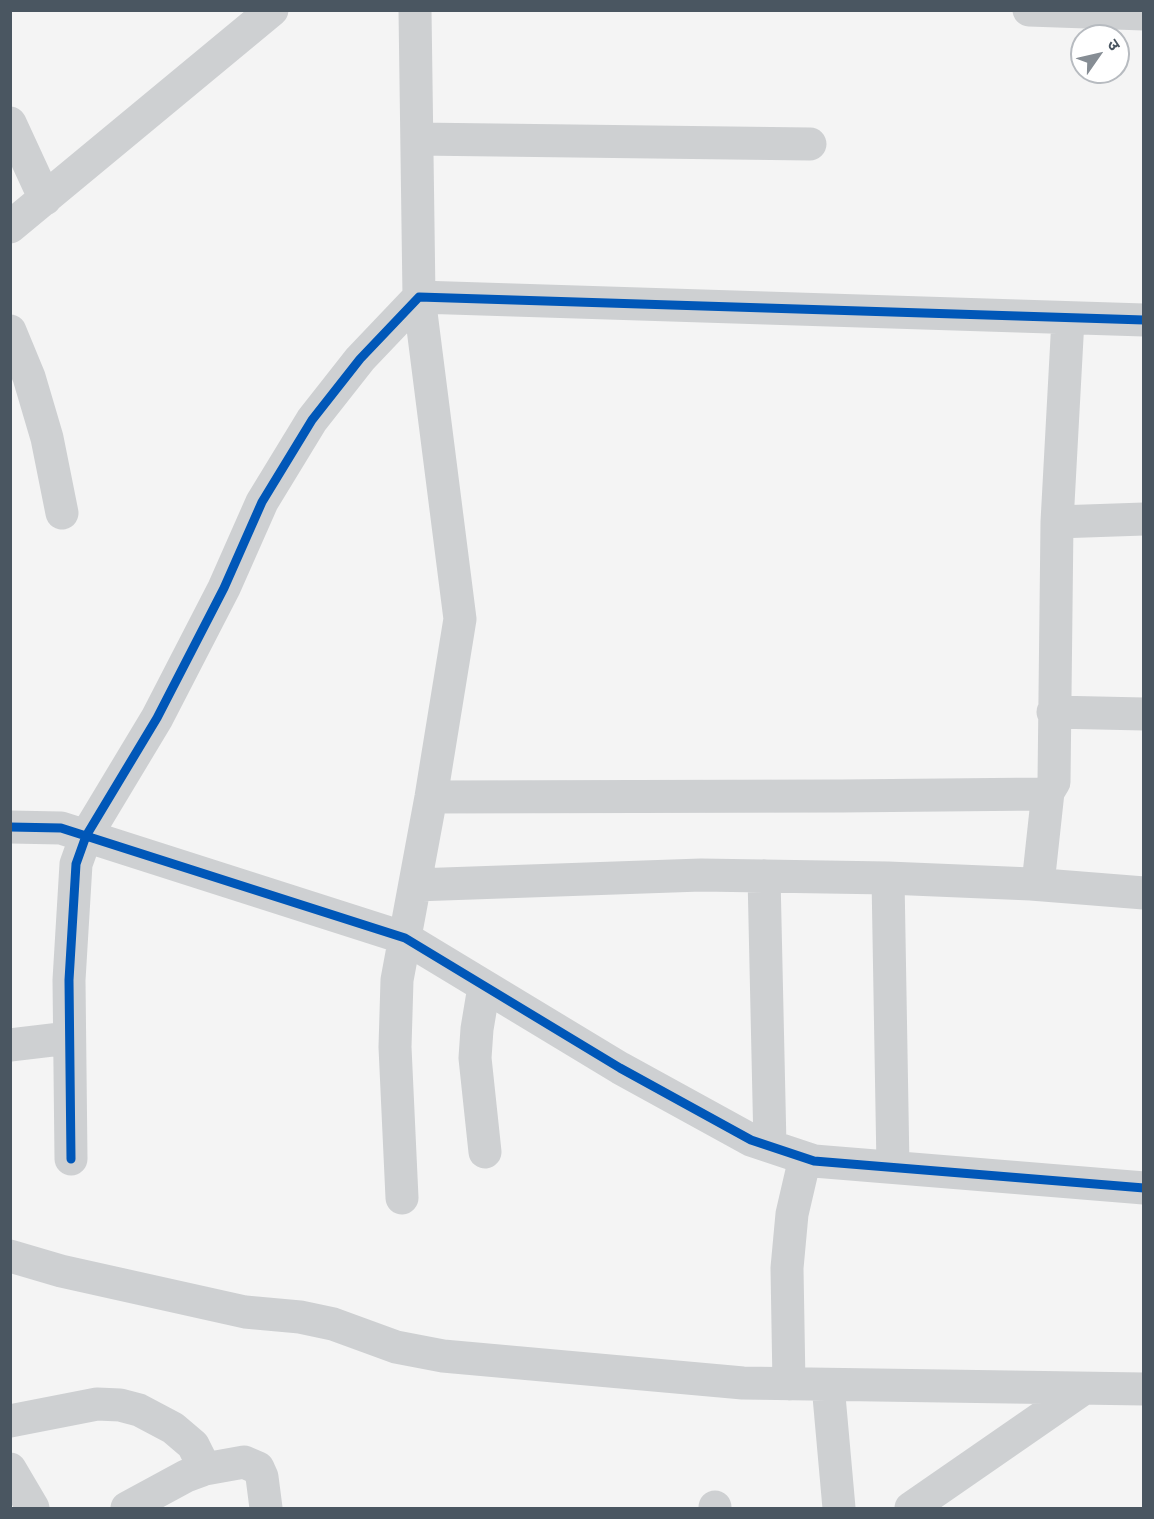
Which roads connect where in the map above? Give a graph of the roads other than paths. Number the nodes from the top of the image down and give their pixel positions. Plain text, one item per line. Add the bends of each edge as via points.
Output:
1 (272, 10) edge
2 (415, 10) edge
3 (1029, 10) edge
4 (1143, 14) edge
5 (10, 123) edge
6 (417, 139) junction
7 (810, 144) dead end
8 (45, 199) junction
9 (10, 227) edge
10 (419, 297) junction
11 (1068, 318) junction
12 (1143, 320) edge
13 (10, 331) edge
14 (62, 513) dead end
15 (1143, 519) edge
16 (1057, 522) junction
17 (1053, 712) junction
18 (1143, 714) edge
19 (1048, 792) junction
20 (432, 797) junction
21 (10, 827) edge
22 (86, 836) junction
23 (765, 876) junction
24 (888, 878) junction
25 (1038, 884) junction
26 (415, 885) junction
27 (1143, 893) edge
28 (405, 938) junction
29 (484, 987) junction
30 (69, 1038) junction
31 (10, 1045) edge
32 (770, 1146) junction
33 (485, 1152) dead end
34 (806, 1158) junction
35 (72, 1159) dead end
36 (893, 1167) junction
37 (1143, 1188) edge
38 (402, 1198) dead end
39 (10, 1256) edge
40 (1142, 1382) edge
41 (789, 1384) junction
42 (828, 1385) junction
43 (1083, 1389) junction
44 (10, 1421) edge
45 (10, 1469) edge
46 (205, 1469) junction
47 (33, 1509) edge
48 (127, 1509) edge
49 (266, 1509) edge
50 (840, 1509) edge
51 (911, 1509) edge

1 - 8 street
2 - 6 street
3 - 4 street
5 - 8 street
6 - 7 street
6 - 10 street
8 - 9 street
10 - 11 street
10 - 20 street via 460,619
10 - 22 street via 360,359 312,420 262,502 224,588 157,718
11 - 12 street
11 - 16 street
13 - 14 street via 47,438
15 - 16 street
16 - 17 street
17 - 18 street
17 - 19 street via 1054,782
19 - 20 street
19 - 25 street
20 - 26 street
21 - 22 street via 62,828
22 - 28 street
22 - 30 street via 76,864
23 - 24 street
23 - 26 street
23 - 32 street
24 - 25 street
24 - 36 street
25 - 27 street
26 - 28 street
28 - 29 street
28 - 38 street via 396,1003
29 - 32 street via 620,1068 751,1140
29 - 33 street via 475,1058
30 - 31 street
30 - 35 street
32 - 34 street
34 - 36 street
34 - 41 street via 792,1214 787,1268
36 - 37 street
39 - 41 street via 245,1312 333,1324 396,1347 443,1356
40 - 43 street
41 - 42 street
42 - 43 street
42 - 50 street
43 - 51 street
44 - 46 street via 98,1404 120,1405 173,1428 193,1445
45 - 47 street
46 - 48 street
46 - 49 street via 244,1462 255,1465 262,1477

